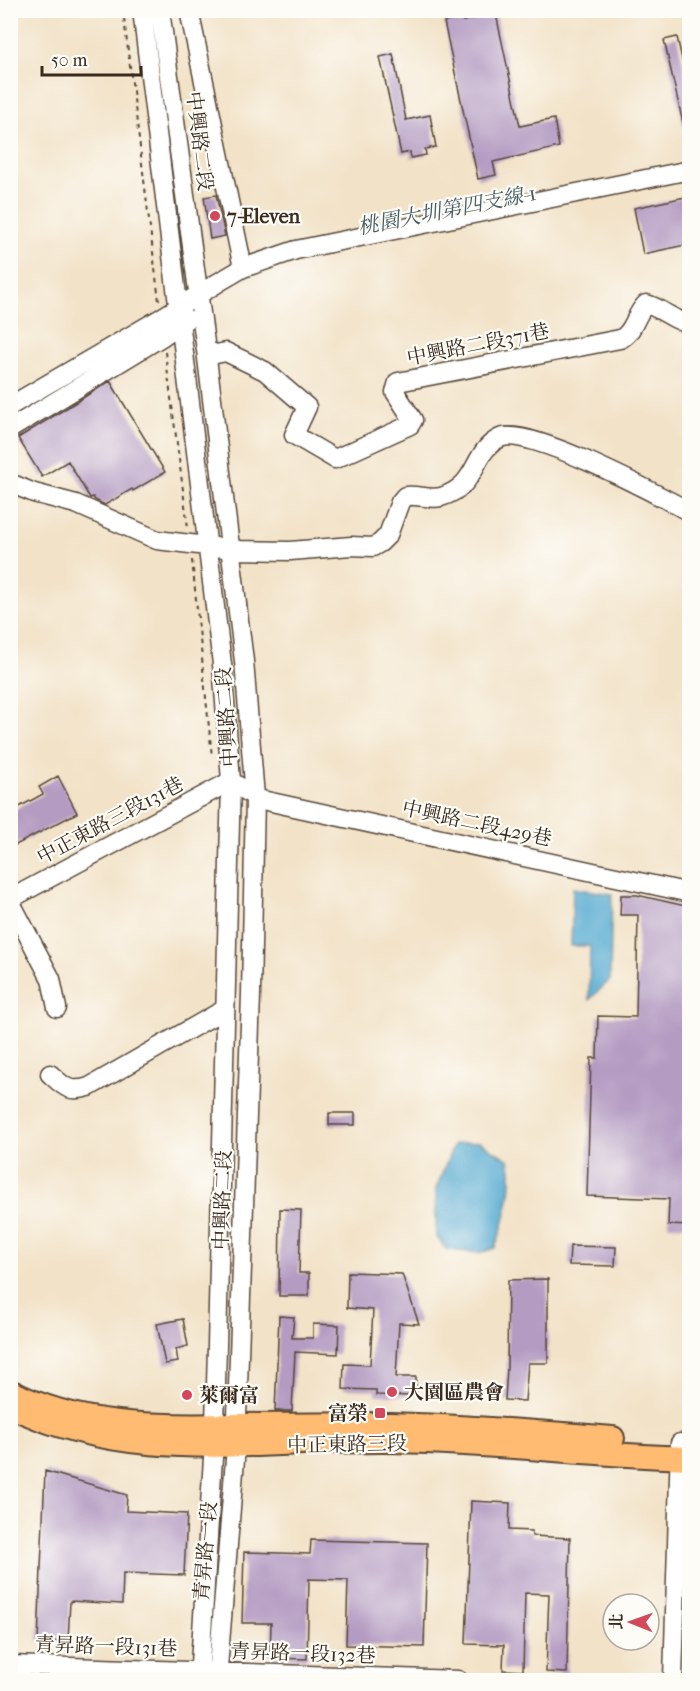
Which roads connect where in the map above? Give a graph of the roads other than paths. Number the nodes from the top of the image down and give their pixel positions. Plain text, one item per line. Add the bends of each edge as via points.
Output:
1 (142, 10) edge
2 (160, 10) edge
3 (189, 10) edge
4 (690, 170) edge
5 (243, 268) junction
6 (201, 296) junction
7 (172, 313) junction
8 (690, 324) edge
9 (207, 350) junction
10 (10, 406) edge
11 (10, 429) edge
12 (10, 483) edge
13 (690, 512) edge
14 (199, 545) junction
15 (231, 550) junction
16 (231, 781) junction
17 (255, 797) junction
18 (690, 893) edge
19 (10, 900) edge
20 (57, 1008) dead end
21 (225, 1009) junction
22 (50, 1074) dead end
23 (220, 1263) junction
24 (242, 1264) junction
25 (10, 1391) edge
26 (10, 1406) edge
27 (226, 1436) junction
28 (685, 1451) edge
29 (10, 1665) edge
30 (199, 1676) edge
31 (218, 1677) edge
32 (458, 1680) edge
33 (673, 1680) edge

1 - 7 street, 中興路二段
2 - 6 street, 中興路二段
3 - 5 street
4 - 5 street via 296,250
5 - 6 street
6 - 7 street
6 - 9 street, 中興路二段
7 - 10 street
7 - 11 street
7 - 14 street, 中興路二段
8 - 9 street, 中興路二段371巷 via 646,304 627,336 620,339 398,382 396,392 413,420 410,425 335,459 294,435 307,407 265,371 226,352 216,354
9 - 15 street, 中興路二段
12 - 14 street via 76,504 157,540
13 - 15 street via 580,457 537,442 501,437 488,447 472,476 455,492 437,498 405,496 388,535 373,547
14 - 15 street
14 - 16 street, 中興路二段 via 222,664
15 - 17 street, 中興路二段
16 - 17 street
16 - 19 street, 中正東路三段131巷
16 - 21 street, 中興路二段
17 - 18 street, 中興路二段429巷
17 - 24 street, 中興路二段
19 - 20 street via 51,979
21 - 22 street via 89,1087 76,1091 64,1087
21 - 23 street, 中興路二段
23 - 24 street
23 - 27 street, 中興路二段
24 - 27 street, 中興路二段
25 - 27 main road, 中正東路三段 via 64,1412 111,1422
26 - 27 main road, 中正東路三段 via 93,1436 144,1444
27 - 28 main road, 中正東路三段 via 390,1424 470,1427
27 - 30 street, 青昇路一段
27 - 31 street, 青昇路一段
28 - 33 street
29 - 30 street, 青昇路一段131巷
30 - 31 street, 青昇路一段131巷
31 - 32 street, 青昇路一段132巷

